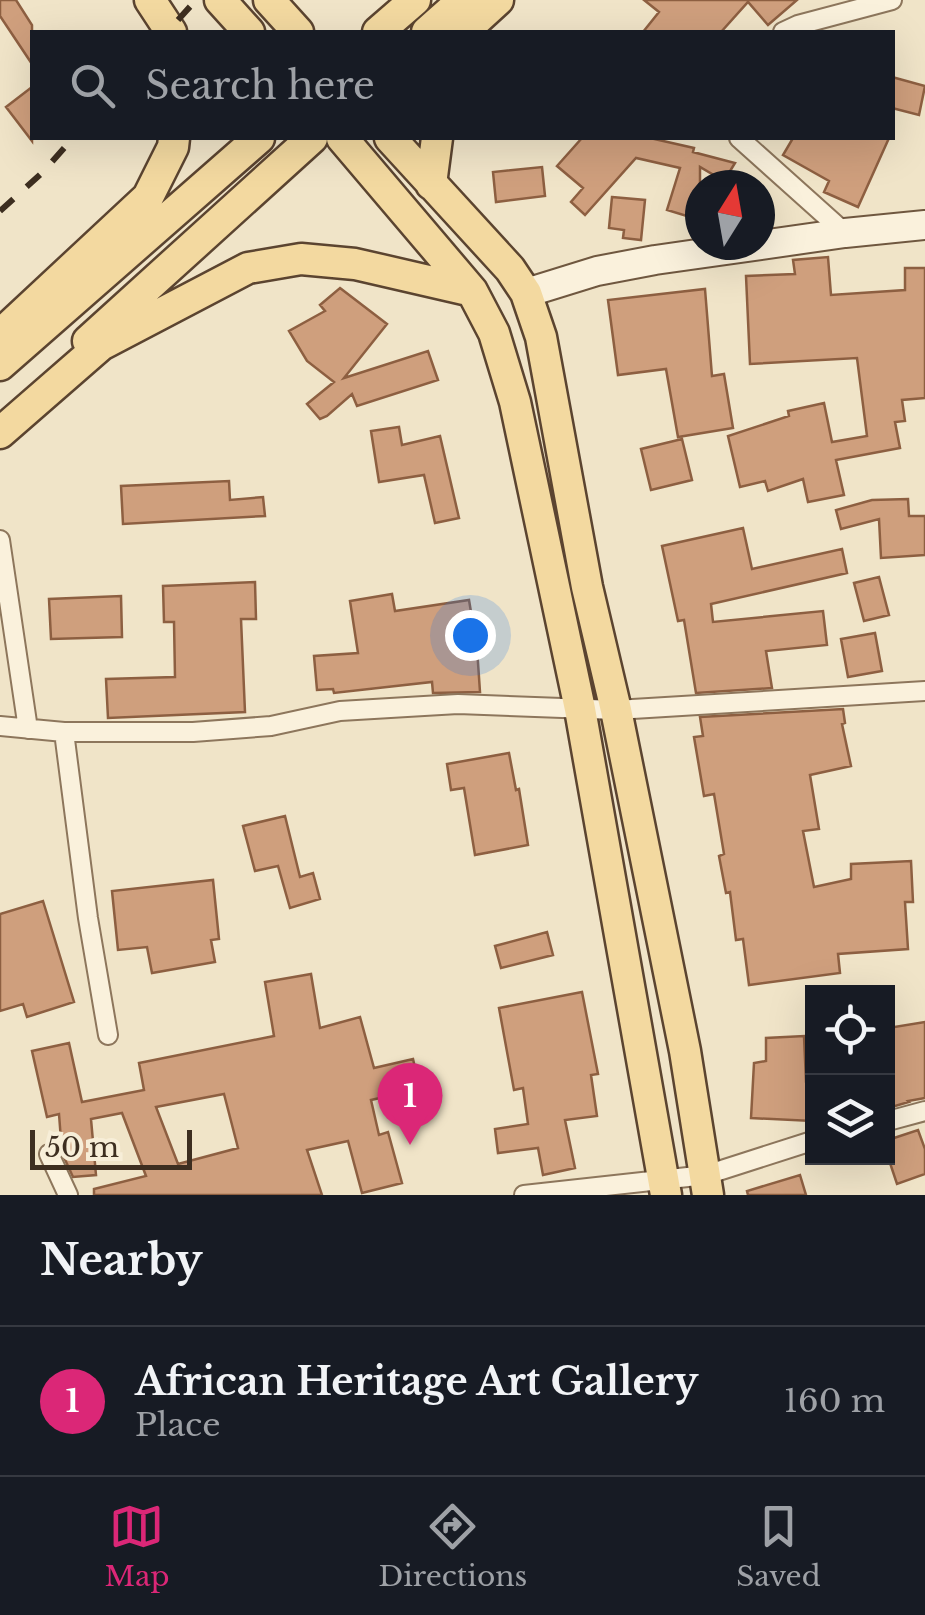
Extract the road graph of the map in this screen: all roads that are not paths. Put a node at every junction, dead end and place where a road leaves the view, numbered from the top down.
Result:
1 (150, 0) edge
2 (220, 0) edge
3 (270, 0) edge
4 (415, 0) edge
5 (463, 0) edge
6 (498, 0) edge
7 (892, 0) edge
8 (170, 30) edge
9 (247, 30) edge
10 (296, 30) edge
11 (380, 30) edge
12 (429, 30) edge
13 (465, 30) edge
14 (787, 30) edge
15 (174, 140) edge
16 (256, 140) edge
17 (310, 140) edge
18 (344, 140) edge
19 (392, 140) edge
20 (437, 140) edge
21 (740, 140) edge
22 (431, 184) junction
23 (925, 225) edge
24 (845, 232) junction
25 (472, 291) junction
26 (526, 294) junction
27 (0, 335) edge
28 (0, 365) edge
29 (0, 420) edge
30 (0, 433) edge
31 (0, 540) edge
32 (925, 691) edge
33 (580, 709) junction
34 (616, 710) junction
35 (0, 726) edge
36 (28, 729) junction
37 (64, 732) junction
38 (108, 1035) dead end
39 (925, 1110) edge
40 (895, 1118) edge
41 (805, 1143) edge
42 (49, 1154) dead end
43 (707, 1185) edge
44 (665, 1188) edge
45 (68, 1195) edge
46 (524, 1195) edge

1 - 8 main road
2 - 9 main road
3 - 10 main road
4 - 11 main road
5 - 12 main road
6 - 13 main road
7 - 14 street
15 - 27 main road
16 - 28 main road
17 - 29 main road
18 - 25 main road
19 - 22 main road
20 - 22 main road
21 - 24 street
22 - 26 main road
23 - 24 street
24 - 26 street
25 - 30 main road
25 - 33 main road
26 - 34 main road
31 - 36 street
32 - 34 street
33 - 34 street
33 - 37 street
33 - 44 main road
34 - 43 main road
35 - 36 street
36 - 37 street
37 - 38 street
39 - 40 street
41 - 43 street
42 - 45 street
43 - 44 street
44 - 46 street

